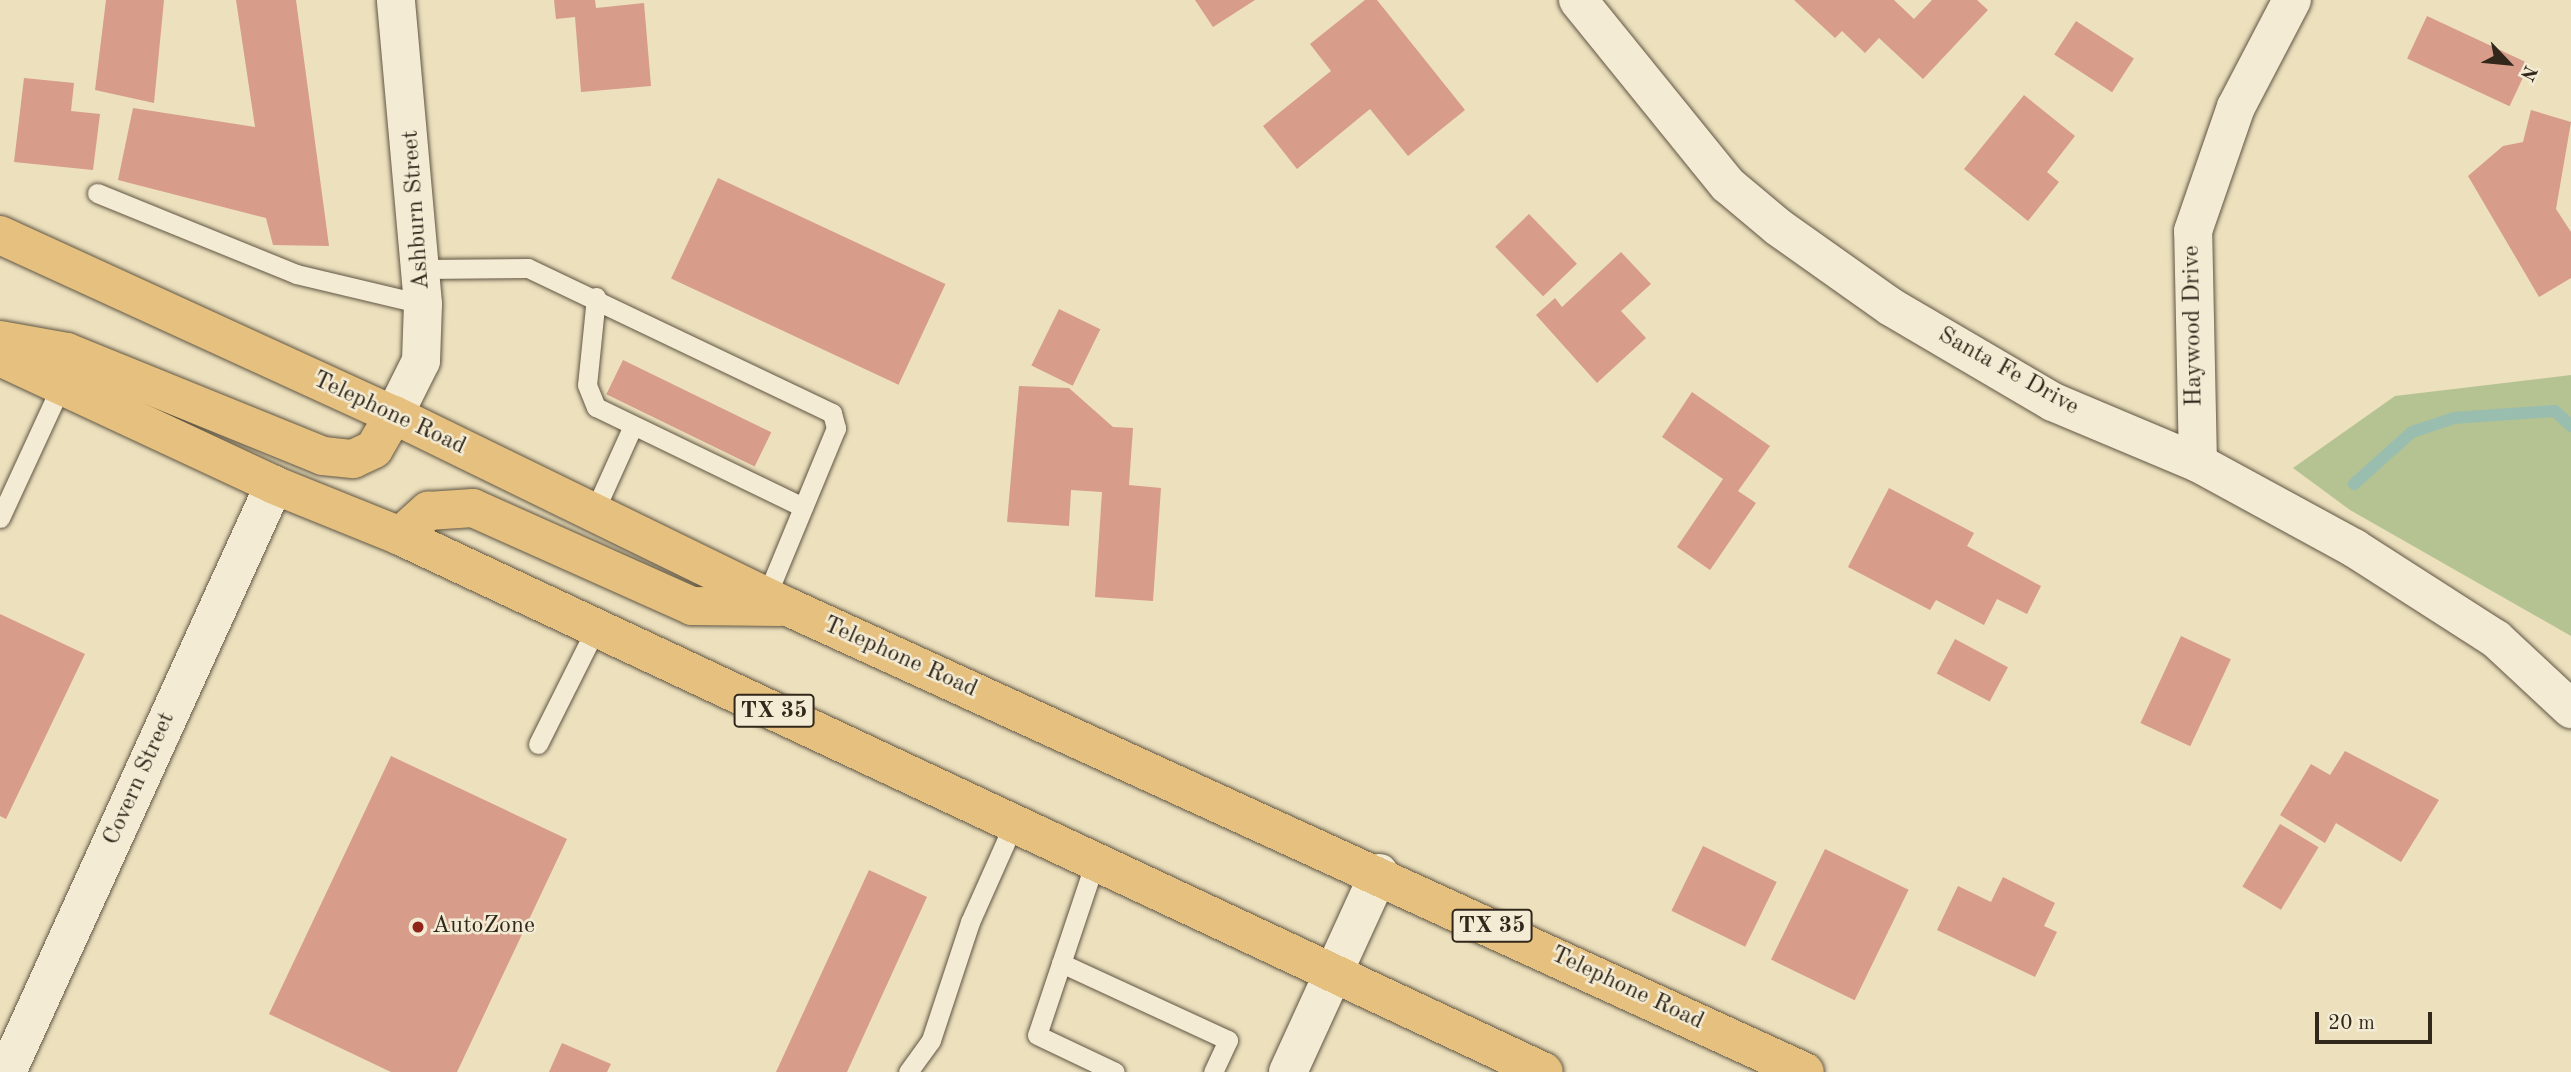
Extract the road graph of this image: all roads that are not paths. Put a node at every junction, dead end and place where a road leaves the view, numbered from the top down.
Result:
1 (396, 0) edge
2 (1578, 0) edge
3 (2292, 0) edge
4 (97, 193) dead end
5 (0, 235) edge
6 (423, 286) junction
7 (596, 297) junction
8 (0, 340) edge
9 (0, 357) edge
10 (61, 386) junction
11 (394, 415) junction
12 (632, 428) junction
13 (2198, 463) junction
14 (274, 485) junction
15 (803, 507) junction
16 (594, 512) junction
17 (0, 518) edge
18 (400, 536) junction
19 (777, 602) junction
20 (596, 628) junction
21 (2571, 709) edge
22 (538, 744) dead end
23 (1014, 823) junction
24 (1095, 862) junction
25 (1379, 873) junction
26 (1061, 963) junction
27 (1333, 973) junction
28 (1093, 1067) edge
29 (7, 1072) edge
30 (908, 1072) edge
31 (1115, 1072) edge
32 (1213, 1072) edge
33 (1288, 1072) edge
34 (1544, 1072) edge
35 (1805, 1072) edge

1 - 6 street, Ashburn Street
2 - 13 street, Santa Fe Drive
3 - 13 street, Haywood Drive
4 - 6 lane
5 - 11 main road, Telephone Road / TX 35
6 - 7 lane
6 - 11 street, Ashburn Street
7 - 12 lane
7 - 15 lane
8 - 11 main road
9 - 10 main road, TX 35
10 - 14 main road, TX 35
10 - 17 lane
11 - 16 main road, Telephone Road / TX 35
12 - 15 lane
12 - 16 lane
13 - 21 street, Santa Fe Drive
14 - 18 main road, TX 35
14 - 29 street, Covern Street
15 - 19 lane
16 - 19 main road, Telephone Road / TX 35
18 - 19 main road
18 - 20 main road, TX 35
19 - 25 main road, Telephone Road / TX 35
20 - 22 lane
20 - 23 main road, TX 35
23 - 24 main road, TX 35
23 - 30 lane
24 - 26 lane
24 - 27 main road, TX 35
25 - 27 street
25 - 35 main road, Telephone Road / TX 35
26 - 28 lane
26 - 32 lane
27 - 33 street
27 - 34 main road, TX 35
28 - 31 lane

